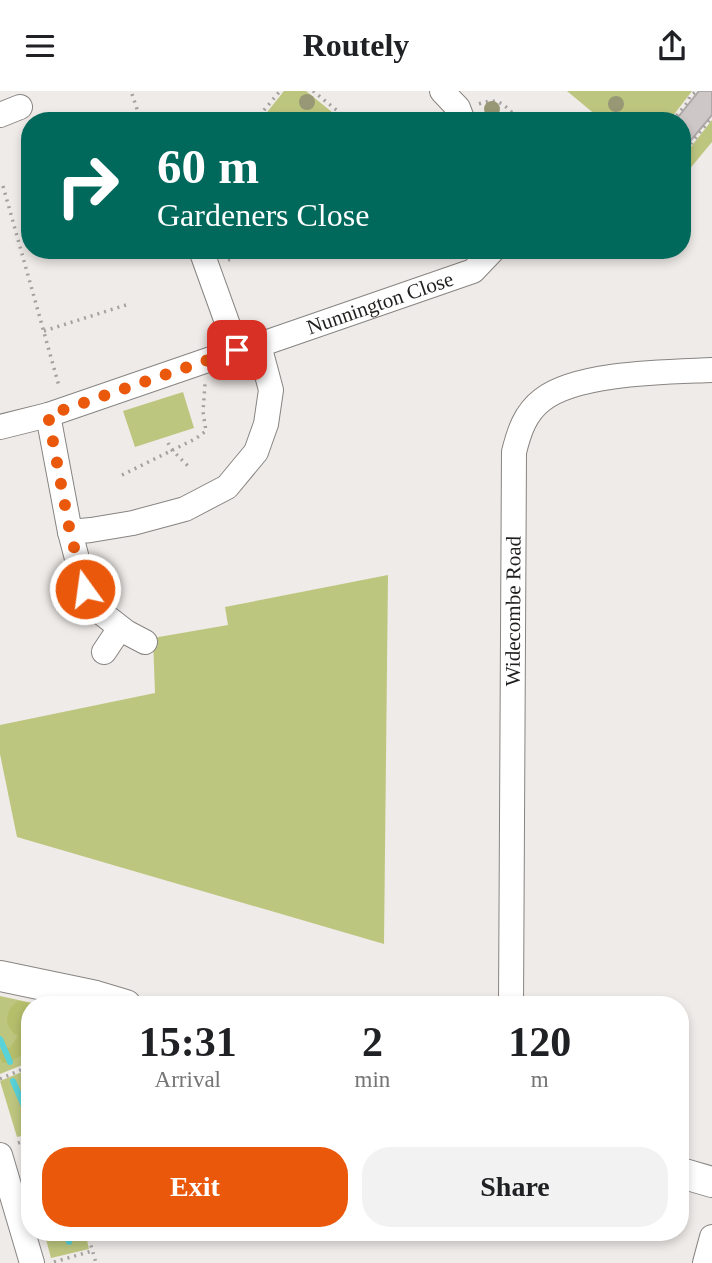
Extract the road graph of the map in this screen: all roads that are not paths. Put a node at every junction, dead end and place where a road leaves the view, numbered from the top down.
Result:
1 (442, 91) edge
2 (467, 112) edge
3 (204, 259) edge
4 (484, 259) edge
5 (248, 347) junction
6 (712, 370) edge
7 (57, 411) junction
8 (0, 427) edge
9 (70, 532) junction
10 (120, 628) junction
11 (145, 642) dead end
12 (104, 652) dead end
13 (0, 977) edge
14 (96, 996) edge
15 (511, 996) edge
16 (0, 1155) edge
17 (689, 1175) edge
18 (712, 1182) edge
19 (21, 1226) edge
20 (712, 1237) edge
21 (25, 1241) edge
22 (32, 1263) edge
23 (705, 1263) edge

1 - 2 street
3 - 5 street
4 - 5 street, Nunnington Close
5 - 7 street, Nunnington Close
5 - 9 street
6 - 15 street, Widecombe Road
7 - 8 street, Nunnington Close
7 - 9 street
9 - 10 street
10 - 11 street
10 - 12 street
13 - 14 street
16 - 19 street
17 - 18 street
20 - 23 street
21 - 22 street

